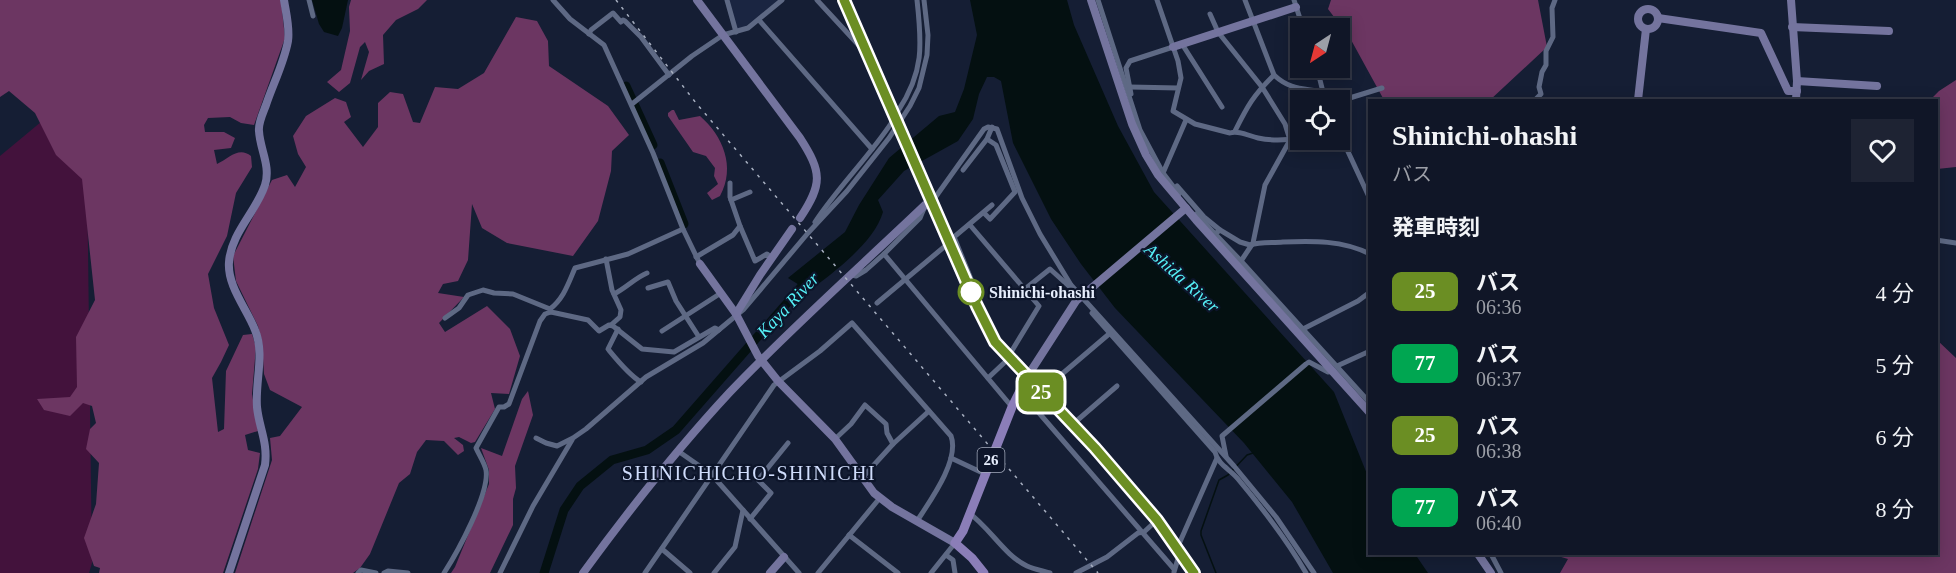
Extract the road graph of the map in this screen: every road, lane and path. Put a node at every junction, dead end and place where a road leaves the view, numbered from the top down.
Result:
1 (284, 0) edge
2 (309, 0) edge
3 (553, 0) edge
4 (697, 0) edge
5 (727, 0) edge
6 (782, 0) edge
7 (817, 0) edge
8 (844, 0) edge
9 (917, 0) edge
10 (1091, 0) edge
11 (1098, 0) edge
12 (1157, 0) edge
13 (1245, 0) edge
14 (1555, 0) edge
15 (1791, 0) edge
16 (924, 1) edge
17 (1295, 3) edge
18 (1649, 4) edge
19 (1210, 14) dead end
20 (313, 16) dead end
21 (1300, 18) edge
22 (1658, 18) junction
23 (759, 20) junction
24 (1252, 21) junction
25 (1792, 27) junction
26 (1646, 29) junction
27 (1889, 31) dead end
28 (736, 32) junction
29 (1218, 32) junction
30 (589, 34) junction
31 (723, 35) junction
32 (1182, 44) junction
33 (1173, 47) junction
34 (866, 50) junction
35 (669, 75) junction
36 (1274, 75) junction
37 (1797, 81) junction
38 (1130, 87) junction
39 (1262, 87) junction
40 (1877, 87) dead end
41 (1178, 88) junction
42 (1382, 88) dead end
43 (1314, 90) edge
44 (1797, 91) junction
45 (1350, 97) edge
46 (1536, 99) edge
47 (1638, 99) edge
48 (1796, 99) edge
49 (634, 102) junction
50 (1133, 107) junction
51 (1222, 107) dead end
52 (898, 111) dead end
53 (1186, 120) junction
54 (895, 122) junction
55 (992, 127) junction
56 (1235, 131) junction
57 (987, 139) junction
58 (1290, 140) junction
59 (872, 149) junction
60 (1347, 150) edge
61 (963, 170) dead end
62 (1163, 172) junction
63 (730, 183) dead end
64 (750, 192) dead end
65 (1368, 195) edge
66 (731, 200) junction
67 (929, 203) junction
68 (992, 205) dead end
69 (1186, 208) junction
70 (984, 213) junction
71 (800, 218) dead end
72 (970, 225) junction
73 (740, 226) junction
74 (814, 226) junction
75 (683, 229) junction
76 (792, 229) dead end
77 (1217, 232) junction
78 (1938, 240) edge
79 (950, 243) junction
80 (1253, 243) junction
81 (1956, 243) edge
82 (1368, 253) edge
83 (884, 254) junction
84 (772, 258) junction
85 (606, 260) junction
86 (698, 260) junction
87 (1241, 261) junction
88 (646, 273) dead end
89 (852, 275) junction
90 (905, 279) junction
91 (969, 287) junction
92 (648, 288) dead end
93 (1025, 289) junction
94 (721, 293) junction
95 (614, 294) junction
96 (1079, 294) junction
97 (1368, 294) edge
98 (877, 303) dead end
99 (550, 310) junction
100 (736, 314) junction
101 (686, 317) junction
102 (445, 318) dead end
103 (611, 326) junction
104 (618, 329) junction
105 (1303, 329) junction
106 (719, 330) junction
107 (662, 331) dead end
108 (1109, 334) junction
109 (699, 337) junction
110 (1368, 352) edge
111 (1008, 357) junction
112 (760, 359) junction
113 (1335, 369) junction
114 (1027, 377) junction
115 (988, 378) junction
116 (778, 381) junction
117 (641, 382) junction
118 (1117, 386) dead end
119 (1019, 389) junction
120 (1041, 391) junction
121 (1368, 401) edge
122 (1012, 406) junction
123 (1368, 410) edge
124 (929, 411) junction
125 (1072, 425) junction
126 (536, 438) dead end
127 (573, 438) junction
128 (835, 439) junction
129 (788, 443) dead end
130 (893, 444) junction
131 (1215, 444) junction
132 (678, 451) junction
133 (951, 458) junction
134 (1227, 458) junction
135 (1216, 459) junction
136 (1234, 466) junction
137 (711, 474) junction
138 (985, 474) junction
139 (862, 478) junction
140 (879, 499) junction
141 (743, 510) junction
142 (969, 513) junction
143 (750, 519) junction
144 (1157, 520) junction
145 (916, 521) junction
146 (1141, 533) junction
147 (849, 534) junction
148 (955, 543) junction
149 (662, 549) junction
150 (1180, 552) junction
151 (946, 555) junction
152 (1479, 555) edge
153 (1492, 555) edge
154 (784, 557) junction
155 (1174, 571) edge
156 (686, 572) edge
157 (229, 573) edge
158 (358, 573) edge
159 (376, 573) edge
160 (384, 573) edge
161 (408, 573) edge
162 (444, 573) edge
163 (500, 573) edge
164 (584, 573) edge
165 (645, 573) edge
166 (714, 573) edge
167 (770, 573) edge
168 (799, 573) edge
169 (819, 573) edge
170 (898, 573) edge
171 (931, 573) edge
172 (955, 573) edge
173 (984, 573) edge
174 (1050, 573) edge
175 (1076, 573) edge
176 (1194, 573) edge
177 (1306, 573) edge
178 (1314, 573) edge
179 (1491, 573) edge
180 (1501, 573) edge

1 - 157 street
2 - 20 street
3 - 30 street
4 - 31 street
5 - 28 street
6 - 23 street
7 - 34 street
8 - 34 highway
9 - 52 street
10 - 69 street
11 - 50 street
12 - 33 street
13 - 24 street
14 - 46 street
15 - 25 street
16 - 54 street
17 - 21 street
17 - 24 street
18 - 22 street
18 - 26 street
19 - 29 street
22 - 26 street
22 - 44 street
23 - 28 street
23 - 59 street
24 - 29 street
24 - 36 street
25 - 27 street
25 - 37 street
26 - 47 street
28 - 31 street
29 - 32 street
29 - 39 street
30 - 35 street
30 - 49 street
31 - 35 street
31 - 71 street
32 - 33 street
32 - 51 street
33 - 38 street
33 - 41 street
34 - 54 highway
35 - 49 street
36 - 39 street
36 - 43 street
37 - 40 street
37 - 44 street
38 - 41 street
38 - 50 street
39 - 56 street
39 - 58 street
41 - 53 street
42 - 45 street
44 - 48 street
49 - 75 street
50 - 62 street
53 - 56 street
53 - 62 street
54 - 59 street
54 - 67 highway
54 - 74 street
55 - 57 street
55 - 67 street
55 - 96 street
56 - 58 street
57 - 61 street
57 - 70 street
58 - 80 street
59 - 74 street
60 - 65 street
62 - 69 street
62 - 77 street
63 - 66 street
64 - 66 street
66 - 73 street
67 - 79 highway
67 - 83 street
67 - 89 street
68 - 70 street
69 - 77 street
69 - 96 street
69 - 113 street
70 - 72 street
72 - 91 street
72 - 93 street
73 - 84 street
73 - 86 street
74 - 100 street
75 - 85 street
75 - 86 street
76 - 84 street
77 - 80 street
77 - 87 street
78 - 81 street
79 - 90 street
79 - 91 highway
80 - 82 street
80 - 87 street
83 - 89 street
83 - 90 street
84 - 100 street
85 - 95 street
85 - 99 street
86 - 94 street
87 - 105 street
88 - 95 street
89 - 112 street
90 - 98 street
90 - 115 street
91 - 111 highway
92 - 101 street
93 - 96 street
93 - 111 street
94 - 100 street
94 - 101 street
95 - 103 street
96 - 108 street
96 - 114 street
96 - 131 street
97 - 105 street
99 - 102 street
99 - 103 street
99 - 162 street
100 - 106 street
100 - 112 street
101 - 107 street
101 - 109 street
103 - 104 street
104 - 109 street
104 - 117 street
105 - 113 street
106 - 109 street
106 - 117 street
108 - 120 street
108 - 135 street
110 - 113 street
111 - 114 highway
111 - 115 street
112 - 116 street
112 - 132 street
113 - 121 street
113 - 123 street
113 - 134 street
114 - 119 main road, 26
114 - 120 highway
115 - 122 street
116 - 124 street
116 - 128 street
116 - 137 street
117 - 127 street
118 - 125 street
119 - 122 main road, 26
119 - 146 street
120 - 125 highway
122 - 138 main road, 26
124 - 130 street
124 - 133 street
125 - 144 highway
126 - 127 street
127 - 163 street
128 - 130 street
128 - 139 street
129 - 143 street
130 - 139 street
131 - 134 street
131 - 135 street
132 - 137 street
132 - 164 street
133 - 138 street
133 - 145 street
134 - 136 street
135 - 136 street
135 - 150 street
135 - 177 street
136 - 178 street
137 - 141 street
137 - 149 street
138 - 142 main road, 26
139 - 140 street
140 - 145 street
140 - 147 street
141 - 143 street
141 - 166 street
142 - 148 main road, 26
142 - 174 street
143 - 154 street
144 - 146 street
144 - 150 highway
145 - 148 street
146 - 155 street
146 - 175 street
147 - 169 street
147 - 170 street
148 - 151 street
148 - 173 main road
149 - 156 street
149 - 165 street
150 - 155 street
150 - 176 highway
151 - 171 street
151 - 172 street
152 - 179 street
153 - 180 street
154 - 167 street
154 - 168 street
158 - 159 street
160 - 161 street

